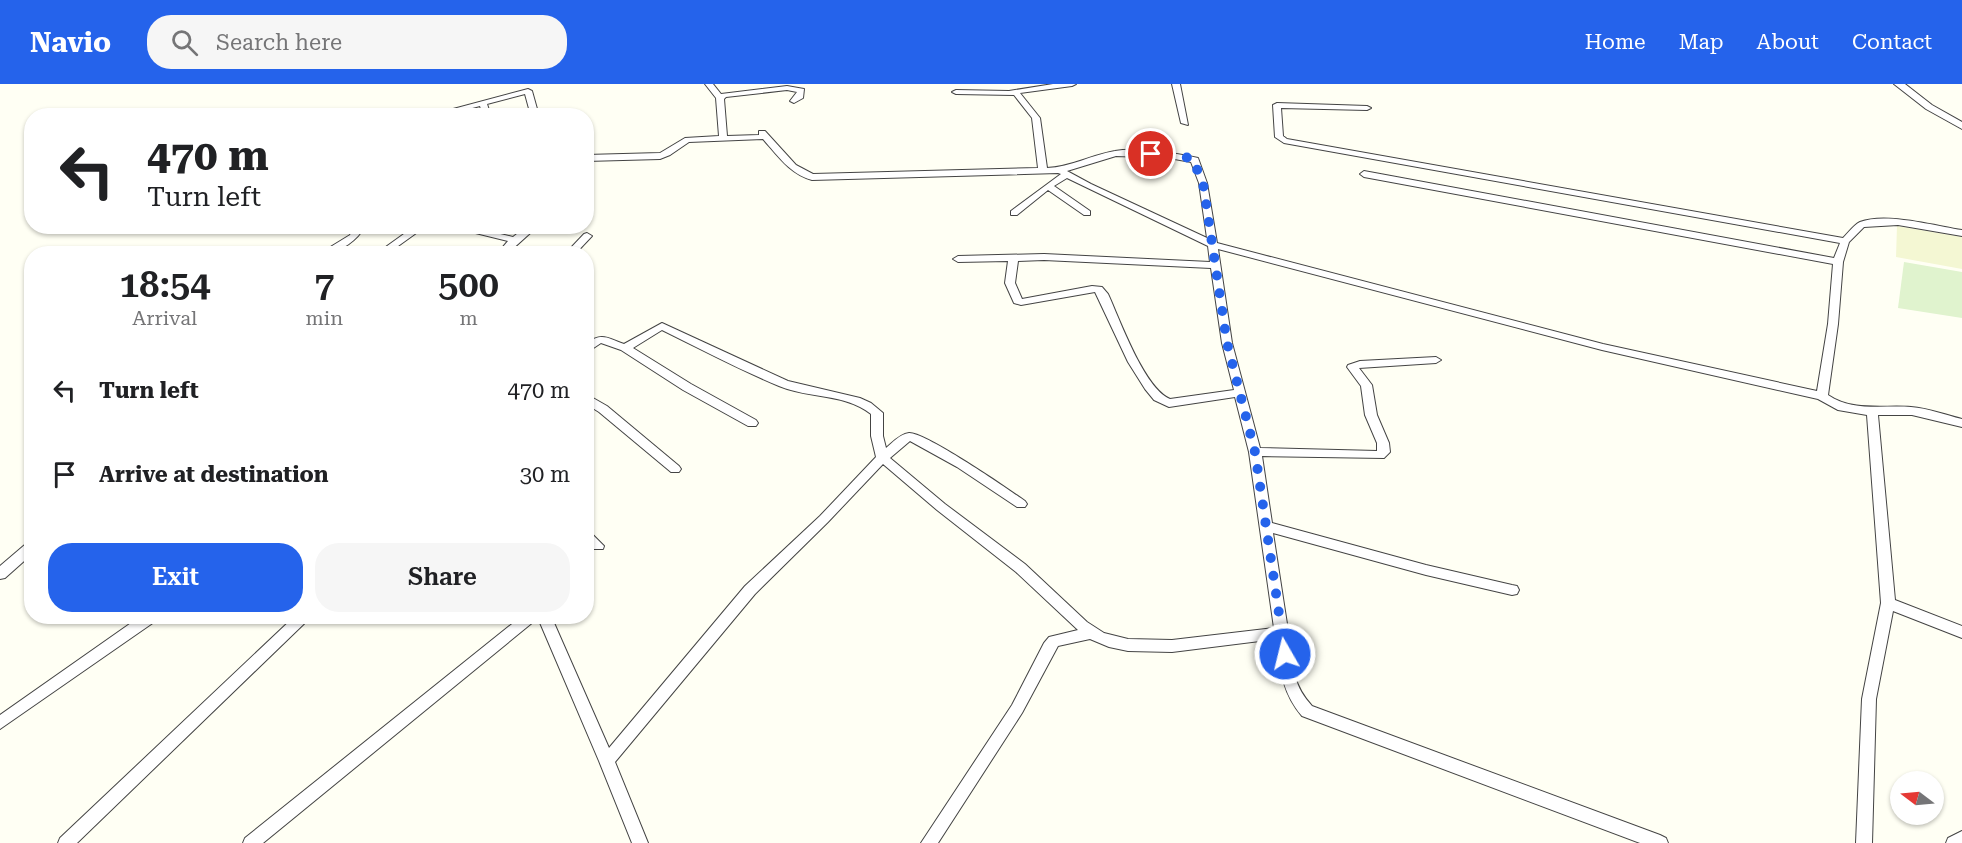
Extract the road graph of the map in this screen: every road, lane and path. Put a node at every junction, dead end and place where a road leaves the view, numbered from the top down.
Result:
1 (710, 84) edge
2 (1072, 84) edge
3 (1176, 84) edge
4 (1899, 84) edge
5 (789, 86) edge
6 (1013, 91) junction
7 (956, 92) dead end
8 (720, 98) junction
9 (794, 101) dead end
10 (483, 103) junction
11 (463, 108) edge
12 (485, 108) edge
13 (533, 108) edge
14 (1367, 108) dead end
15 (1185, 123) dead end
16 (1962, 126) edge
17 (723, 138) junction
18 (594, 158) edge
19 (1043, 170) junction
20 (1062, 172) junction
21 (1364, 174) dead end
22 (1048, 186) junction
23 (1014, 213) dead end
24 (1087, 213) dead end
25 (1962, 233) edge
26 (355, 234) edge
27 (410, 234) edge
28 (488, 234) edge
29 (523, 234) edge
30 (587, 236) dead end
31 (515, 240) junction
32 (1845, 241) junction
33 (1213, 245) junction
34 (337, 246) edge
35 (392, 246) edge
36 (509, 246) edge
37 (577, 246) edge
38 (1013, 258) junction
39 (958, 259) dead end
40 (1838, 262) junction
41 (1216, 265) junction
42 (594, 344) edge
43 (625, 348) junction
44 (1436, 360) dead end
45 (1240, 393) junction
46 (1822, 396) junction
47 (594, 403) edge
48 (1872, 412) junction
49 (752, 423) dead end
50 (1962, 423) edge
51 (1255, 452) junction
52 (882, 458) junction
53 (675, 469) dead end
54 (1021, 504) dead end
55 (1266, 526) junction
56 (594, 543) edge
57 (598, 546) dead end
58 (24, 553) edge
59 (0, 574) edge
60 (1512, 590) dead end
61 (1888, 603) junction
62 (141, 624) edge
63 (297, 624) edge
64 (522, 624) edge
65 (547, 624) edge
66 (1962, 632) edge
67 (1091, 633) junction
68 (1282, 633) junction
69 (0, 723) edge
70 (607, 761) junction
71 (1962, 839) edge
72 (66, 843) edge
73 (251, 843) edge
74 (640, 843) edge
75 (929, 843) edge
76 (1660, 843) edge
77 (1864, 843) edge
78 (1954, 843) edge

1 - 8 street
2 - 6 street
3 - 15 street
4 - 16 street
5 - 8 street
5 - 9 street
6 - 7 street
6 - 19 street
8 - 17 street
10 - 11 street
10 - 12 street
10 - 13 street
14 - 32 street
17 - 18 street
17 - 19 street
19 - 20 street
20 - 22 street
20 - 33 street
20 - 33 street
21 - 40 street
22 - 23 street
22 - 24 street
25 - 32 street
26 - 34 street
27 - 35 street
28 - 31 street
29 - 31 street
30 - 37 street
31 - 36 street
32 - 40 street
33 - 41 street
33 - 46 street
38 - 39 street
38 - 41 street
38 - 45 street
40 - 46 street
41 - 45 street
42 - 43 street
43 - 49 street
43 - 52 street
44 - 51 street
45 - 51 street
46 - 48 street
47 - 53 street
48 - 50 street
48 - 61 street
51 - 55 street
52 - 54 street
52 - 67 street
52 - 70 street
55 - 60 street
55 - 68 street
56 - 57 street
58 - 59 street
61 - 66 street
61 - 77 street
62 - 69 street
63 - 72 street
64 - 73 street
65 - 70 street
67 - 68 street
67 - 75 street
68 - 76 street
70 - 74 street
71 - 78 street

